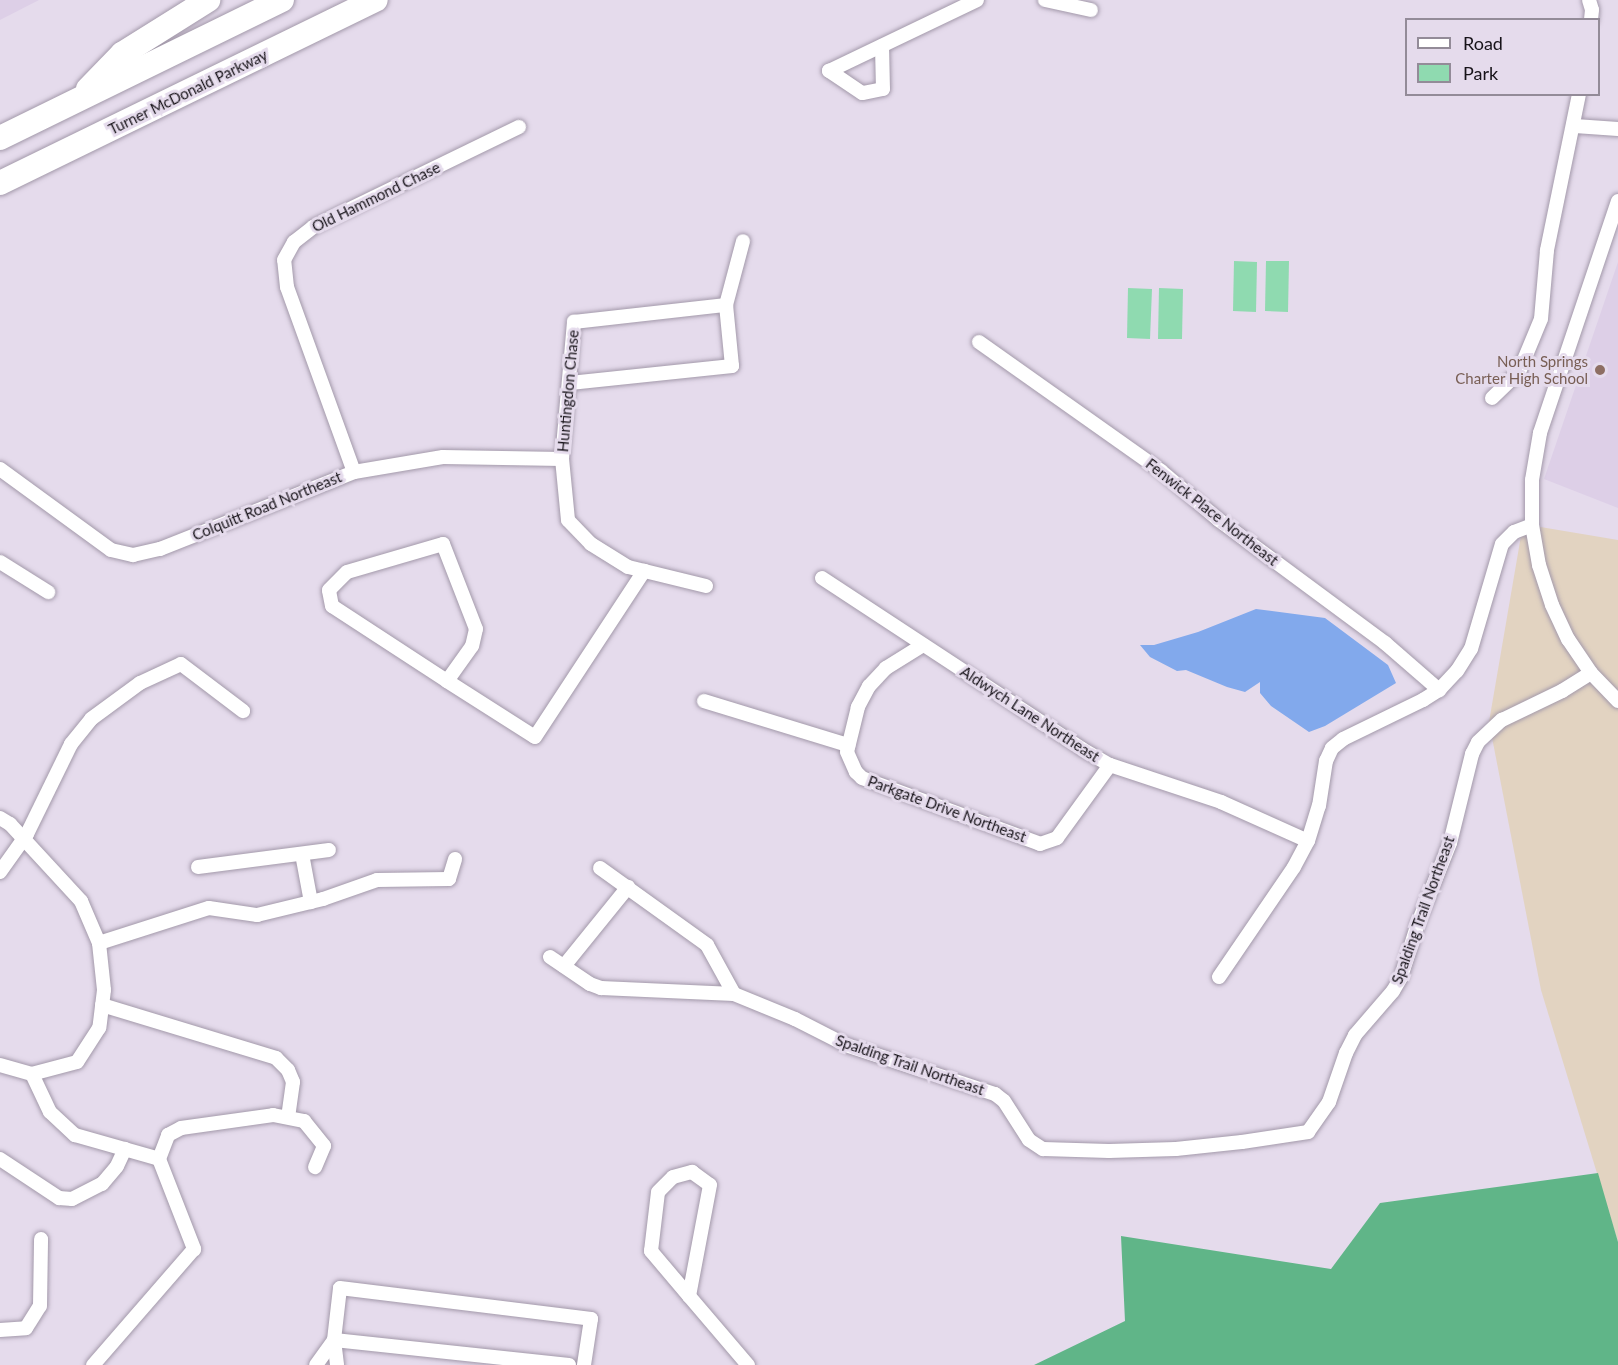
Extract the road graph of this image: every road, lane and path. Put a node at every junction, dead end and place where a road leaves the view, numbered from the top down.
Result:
1 (208, 0) edge
2 (282, 0) edge
3 (376, 0) edge
4 (976, 0) edge
5 (1045, 0) edge
6 (1589, 0) edge
7 (1091, 10) dead end
8 (1591, 18) edge
9 (882, 46) dead end
10 (1580, 96) edge
11 (77, 100) junction
12 (1575, 126) junction
13 (519, 127) dead end
14 (1618, 129) edge
15 (0, 138) edge
16 (0, 183) edge
17 (1618, 201) edge
18 (743, 241) dead end
19 (726, 305) junction
20 (979, 342) dead end
21 (570, 382) junction
22 (1492, 398) dead end
23 (562, 459) junction
24 (0, 469) edge
25 (354, 472) junction
26 (1532, 525) junction
27 (0, 562) edge
28 (644, 571) junction
29 (822, 578) dead end
30 (706, 586) dead end
31 (48, 592) dead end
32 (923, 645) junction
33 (1591, 673) junction
34 (447, 681) junction
35 (1439, 690) junction
36 (704, 701) dead end
37 (1618, 701) edge
38 (243, 711) dead end
39 (848, 745) junction
40 (1110, 765) junction
41 (0, 818) edge
42 (23, 839) junction
43 (1308, 841) junction
44 (329, 850) dead end
45 (302, 854) junction
46 (455, 859) dead end
47 (198, 867) dead end
48 (600, 868) dead end
49 (0, 872) edge
50 (628, 888) junction
51 (311, 902) junction
52 (99, 943) junction
53 (550, 957) dead end
54 (564, 966) junction
55 (1219, 977) dead end
56 (734, 994) junction
57 (102, 1005) junction
58 (0, 1065) edge
59 (32, 1074) junction
60 (288, 1117) junction
61 (125, 1149) junction
62 (0, 1159) edge
63 (159, 1159) junction
64 (315, 1167) dead end
65 (41, 1239) dead end
66 (688, 1296) junction
67 (0, 1330) edge
68 (334, 1340) junction
69 (741, 1363) edge
70 (93, 1365) edge
71 (316, 1365) edge
72 (337, 1365) edge
73 (569, 1365) edge
74 (584, 1365) edge

1 - 11 highway
2 - 11 highway
3 - 16 highway, Turner McDonald Parkway
4 - 9 street
5 - 7 street
6 - 8 street
10 - 12 street
11 - 15 highway
12 - 14 street
12 - 22 street
13 - 25 street, Old Hammond Chase
17 - 26 street
18 - 19 street
19 - 21 street, Huntingdon Chase
19 - 21 street
20 - 35 street, Fenwick Place Northeast
21 - 23 street, Huntingdon Chase
23 - 25 street, Colquitt Road Northeast
23 - 28 street, Huntingdon Chase
24 - 25 street, Colquitt Road Northeast
26 - 33 street
26 - 35 street
27 - 31 street
28 - 30 street, Huntingdon Chase
28 - 34 street
29 - 32 street, Aldwych Lane Northeast
32 - 39 street
32 - 40 street, Aldwych Lane Northeast
33 - 37 street
33 - 56 street, Spalding Trail Northeast
34 - 34 street
35 - 43 street
36 - 39 street
38 - 42 street
39 - 40 street, Parkgate Drive Northeast
40 - 43 street, Aldwych Lane Northeast
41 - 42 street
42 - 49 street
42 - 52 street
43 - 55 street
44 - 45 street
45 - 47 street
45 - 51 street
46 - 51 street
48 - 50 street
50 - 54 street
50 - 56 street
51 - 52 street
52 - 57 street
53 - 54 street, Spalding Trail Northeast
54 - 56 street, Spalding Trail Northeast
57 - 59 street
57 - 60 street
58 - 59 street
59 - 61 street
60 - 63 street
60 - 64 street
61 - 62 street
61 - 63 street
63 - 70 street
65 - 67 street
66 - 66 street
66 - 69 street
68 - 71 street
68 - 72 street
68 - 73 street
68 - 74 street

